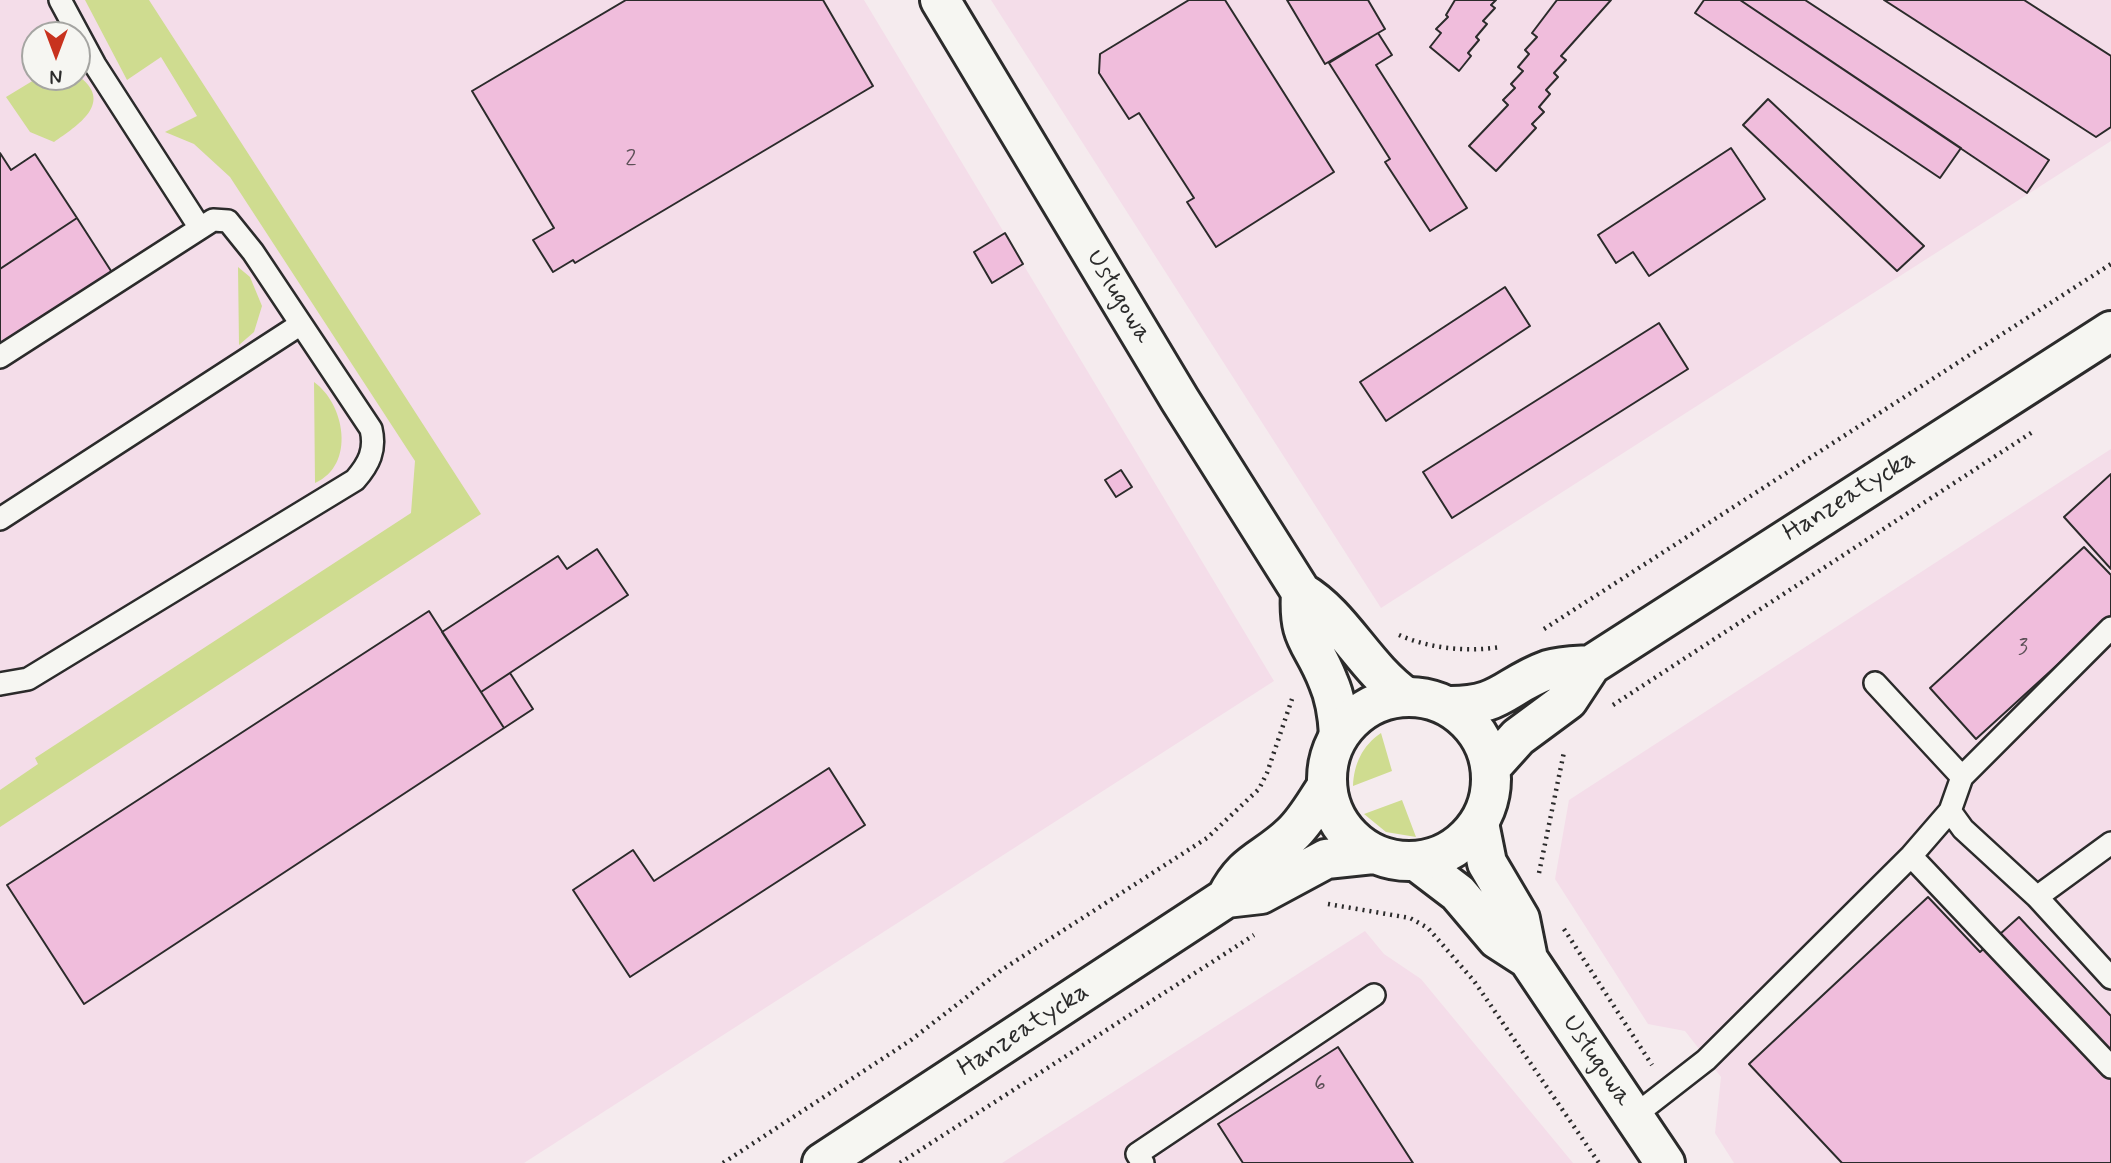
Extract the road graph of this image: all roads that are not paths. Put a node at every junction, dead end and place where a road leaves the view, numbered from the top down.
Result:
1 (60, 0) edge
2 (940, 0) edge
3 (200, 228) junction
4 (301, 324) junction
5 (2111, 331) edge
6 (0, 357) edge
7 (0, 519) edge
8 (1301, 592) junction
9 (2111, 628) edge
10 (1591, 665) junction
11 (1875, 683) dead end
12 (0, 684) edge
13 (1406, 697) junction
14 (1447, 706) junction
15 (1339, 735) junction
16 (1491, 767) junction
17 (1962, 777) junction
18 (1327, 786) junction
19 (1950, 811) junction
20 (1479, 823) junction
21 (2111, 843) edge
22 (1373, 854) junction
23 (1911, 856) junction
24 (1416, 861) junction
25 (1283, 863) junction
26 (2037, 897) junction
27 (1528, 959) junction
28 (2111, 978) edge
29 (1374, 995) dead end
30 (2111, 1067) edge
31 (1634, 1116) junction
32 (821, 1163) edge
33 (1143, 1163) edge
34 (1665, 1163) edge

1 - 3 lane
2 - 8 street, Usługowa
3 - 4 lane
3 - 6 lane
4 - 7 lane
4 - 12 lane
5 - 10 street, Hanzeatycka
8 - 13 street, Usługowa
8 - 15 street
9 - 17 lane
10 - 14 street, Hanzeatycka
10 - 16 street, Hanzeatycka
11 - 17 lane
13 - 14 street
13 - 15 street
14 - 16 street
15 - 18 street
16 - 20 street
17 - 19 lane
18 - 22 street
18 - 25 street, Hanzeatycka
19 - 23 lane
19 - 26 lane
20 - 24 street
20 - 27 street, Usługowa
21 - 26 lane
22 - 24 street
22 - 25 street, Hanzeatycka
23 - 30 lane
23 - 31 lane
24 - 27 street, Usługowa
25 - 32 street, Hanzeatycka
26 - 28 lane
27 - 31 street, Usługowa
29 - 33 lane
31 - 34 street, Usługowa

